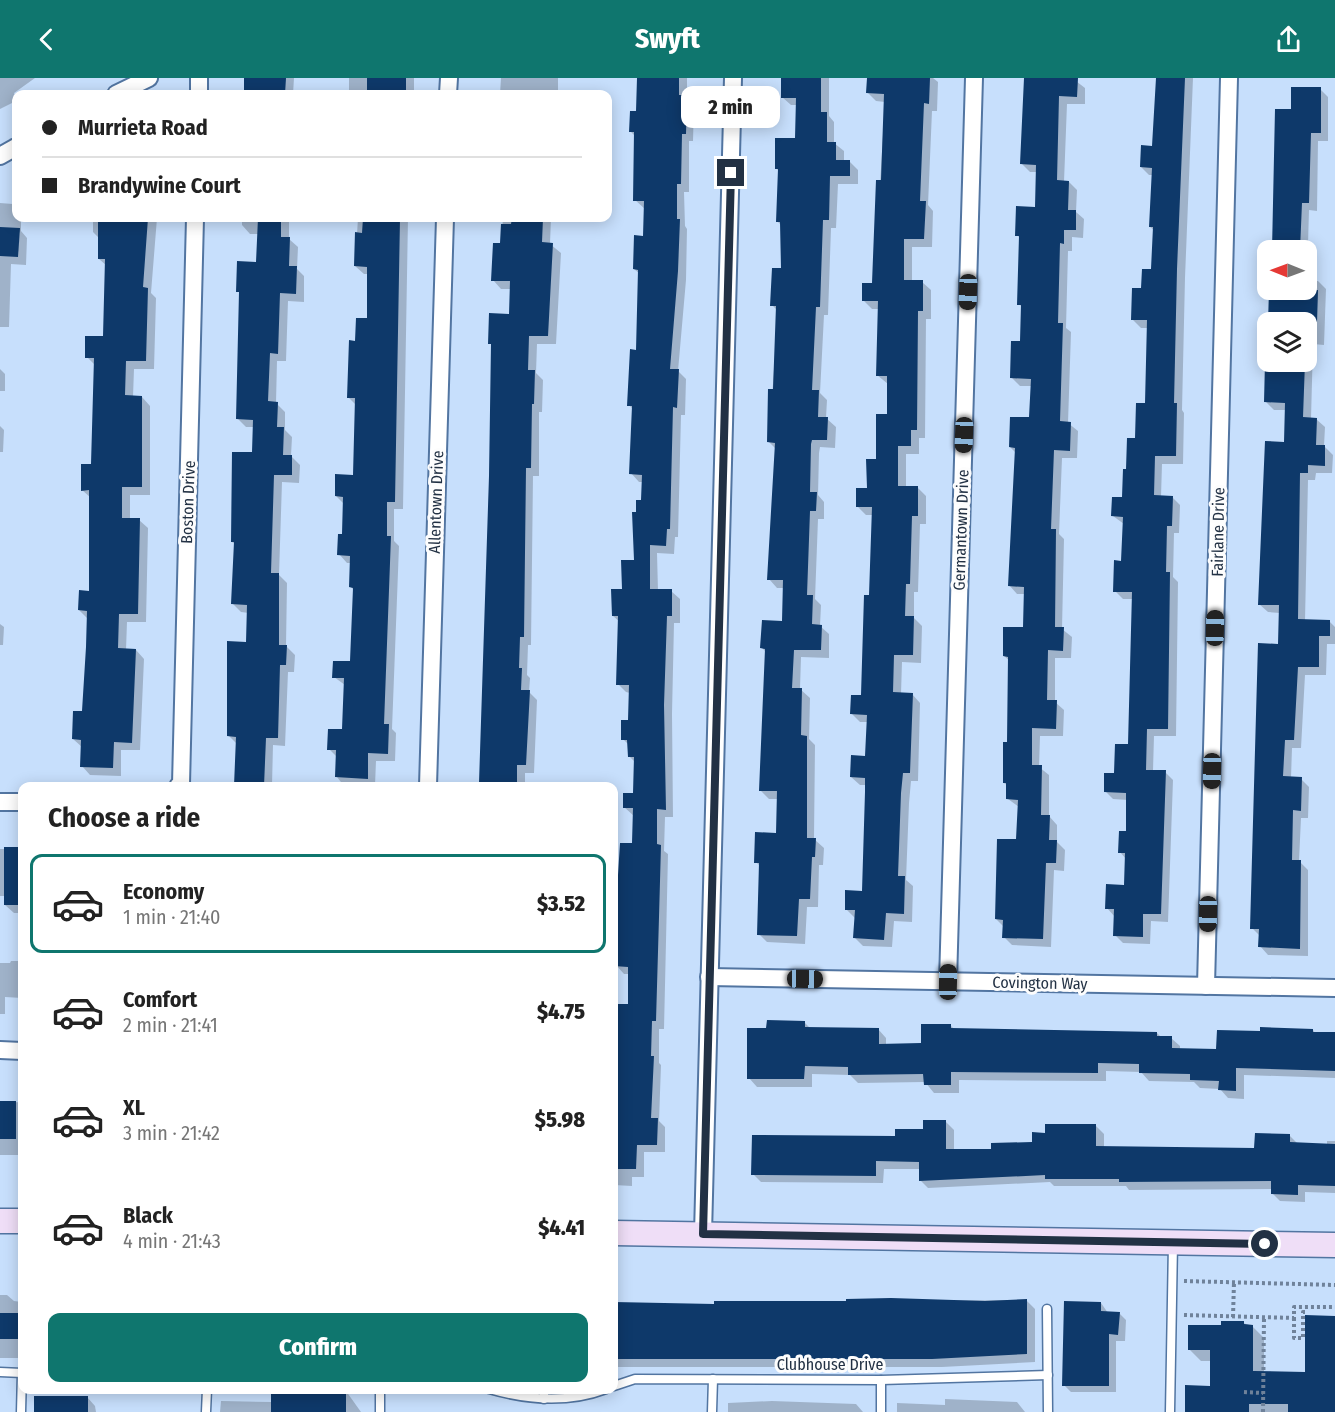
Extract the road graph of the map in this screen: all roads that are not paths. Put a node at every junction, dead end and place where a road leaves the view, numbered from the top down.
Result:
1 (149, 78) edge
2 (733, 78) edge
3 (974, 78) edge
4 (1229, 78) edge
5 (124, 90) edge
6 (195, 222) edge
7 (445, 222) edge
8 (181, 782) edge
9 (428, 782) edge
10 (0, 802) edge
11 (18, 802) edge
12 (709, 977) junction
13 (948, 982) junction
14 (1206, 986) junction
15 (1335, 988) edge
16 (0, 1050) edge
17 (18, 1051) edge
18 (0, 1221) edge
19 (18, 1221) edge
20 (618, 1233) edge
21 (703, 1234) junction
22 (1173, 1243) junction
23 (1335, 1245) edge
24 (1047, 1309) dead end
25 (0, 1372) edge
26 (18, 1373) edge
27 (1048, 1374) junction
28 (713, 1379) junction
29 (881, 1380) junction
30 (618, 1385) edge
31 (21, 1394) edge
32 (207, 1394) edge
33 (380, 1394) edge
34 (516, 1394) edge
35 (544, 1394) edge
36 (592, 1394) edge
37 (544, 1399) junction
38 (21, 1412) edge
39 (206, 1412) edge
40 (380, 1412) edge
41 (711, 1412) edge
42 (881, 1412) edge
43 (1048, 1412) edge
44 (1170, 1412) edge

1 - 5 street
2 - 12 street
3 - 13 street, Germantown Drive
4 - 14 street, Fairlane Drive
6 - 8 street, Boston Drive
7 - 9 street, Allentown Drive
10 - 11 street
12 - 13 street, Covington Way
12 - 21 street
13 - 14 street, Covington Way
14 - 15 street, Covington Way
16 - 17 street
18 - 19 main road
20 - 21 main road
21 - 22 main road
22 - 23 main road
22 - 44 lane
24 - 27 lane
25 - 26 lane
27 - 29 lane, Clubhouse Drive
27 - 43 lane
28 - 29 lane, Clubhouse Drive
28 - 30 lane, Clubhouse Drive
28 - 41 lane
29 - 42 lane
31 - 38 lane
32 - 39 lane
33 - 40 lane
34 - 37 lane
35 - 37 lane
36 - 37 lane

